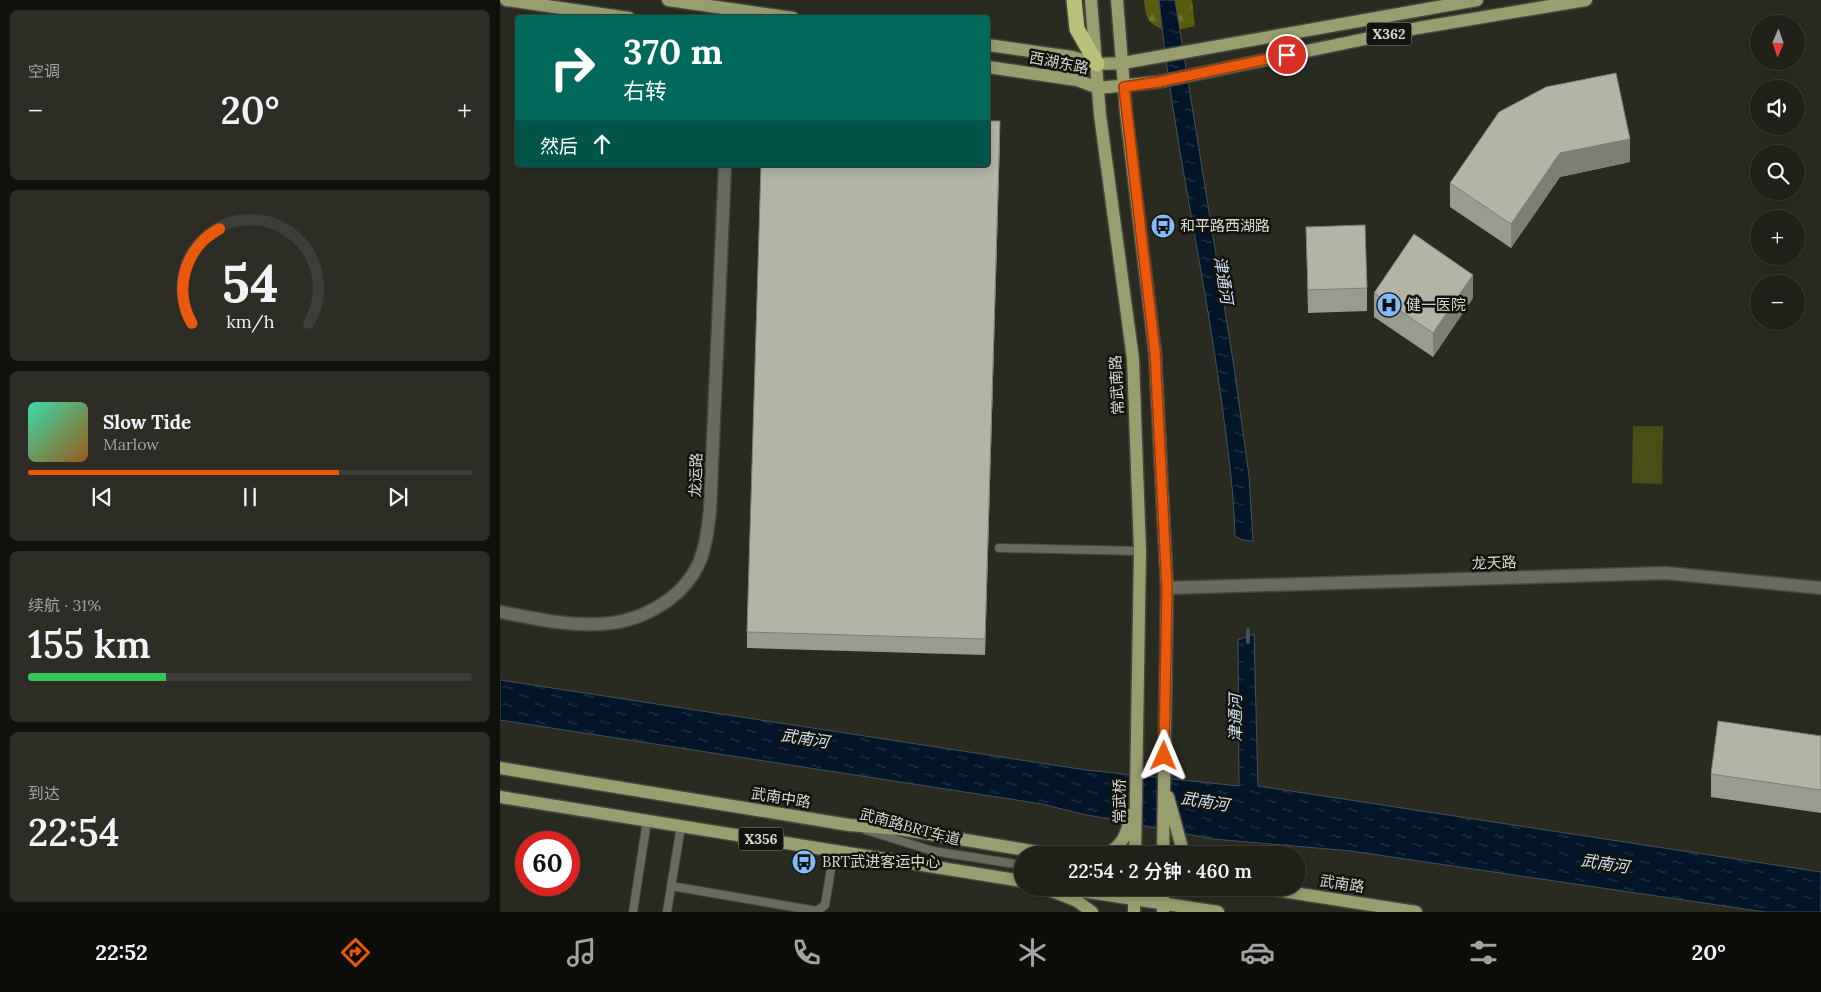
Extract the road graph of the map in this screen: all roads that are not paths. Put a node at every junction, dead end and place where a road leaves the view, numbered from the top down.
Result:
1 (506, 0) edge
2 (668, 0) edge
3 (1074, 0) edge
4 (1091, 0) edge
5 (1117, 0) edge
6 (1477, 0) edge
7 (1586, 0) edge
8 (608, 15) edge
9 (772, 15) edge
10 (990, 45) edge
11 (1123, 63) junction
12 (1098, 64) junction
13 (990, 67) edge
14 (1124, 87) junction
15 (1098, 88) junction
16 (725, 167) edge
17 (998, 548) dead end
18 (1140, 550) junction
19 (1167, 588) junction
20 (1821, 588) edge
21 (500, 612) edge
22 (500, 768) edge
23 (1136, 770) joint
24 (1163, 775) junction
25 (500, 797) edge
26 (648, 821) junction
27 (849, 825) junction
28 (681, 826) junction
29 (1132, 832) junction
30 (1120, 846) edge
31 (1134, 846) edge
32 (1163, 846) edge
33 (1181, 846) edge
34 (1014, 848) edge
35 (834, 851) junction
36 (1014, 864) edge
37 (1014, 880) edge
38 (672, 886) junction
39 (1306, 895) edge
40 (1064, 896) edge
41 (1100, 896) edge
42 (1134, 903) edge
43 (1163, 908) edge
44 (633, 912) edge
45 (667, 912) edge
46 (1092, 912) edge
47 (1218, 912) edge
48 (1416, 912) edge

1 - 8 main road
2 - 9 main road
3 - 12 highway
4 - 12 main road, 常武南路
5 - 11 main road
6 - 11 main road, X362
7 - 14 main road, X362
10 - 12 main road, 西湖东路 / X362
11 - 12 main road, X362
11 - 14 main road
12 - 15 main road, 常武南路
13 - 15 main road, 西湖东路 / X362
14 - 15 main road, 西湖东路 / X362
14 - 19 main road
15 - 18 main road, 常武南路
16 - 21 street, 龙运路
17 - 18 lane
18 - 23 main road, 常武南路
19 - 20 street, 龙天路
19 - 24 main road
22 - 27 main road, 武南中路 / X356
23 - 29 main road, 常武桥
24 - 32 main road
24 - 33 main road
25 - 26 main road, X356
26 - 28 main road, X356
26 - 44 lane
27 - 34 main road, 武南中路 / X356
27 - 36 lane, 武南路BRT车道
28 - 35 main road, X356
28 - 38 lane
29 - 30 main road
29 - 31 main road
35 - 37 main road, X356
35 - 38 lane
38 - 45 lane
39 - 48 main road, 武南路
40 - 46 main road
41 - 42 main road
42 - 43 main road
43 - 47 main road

